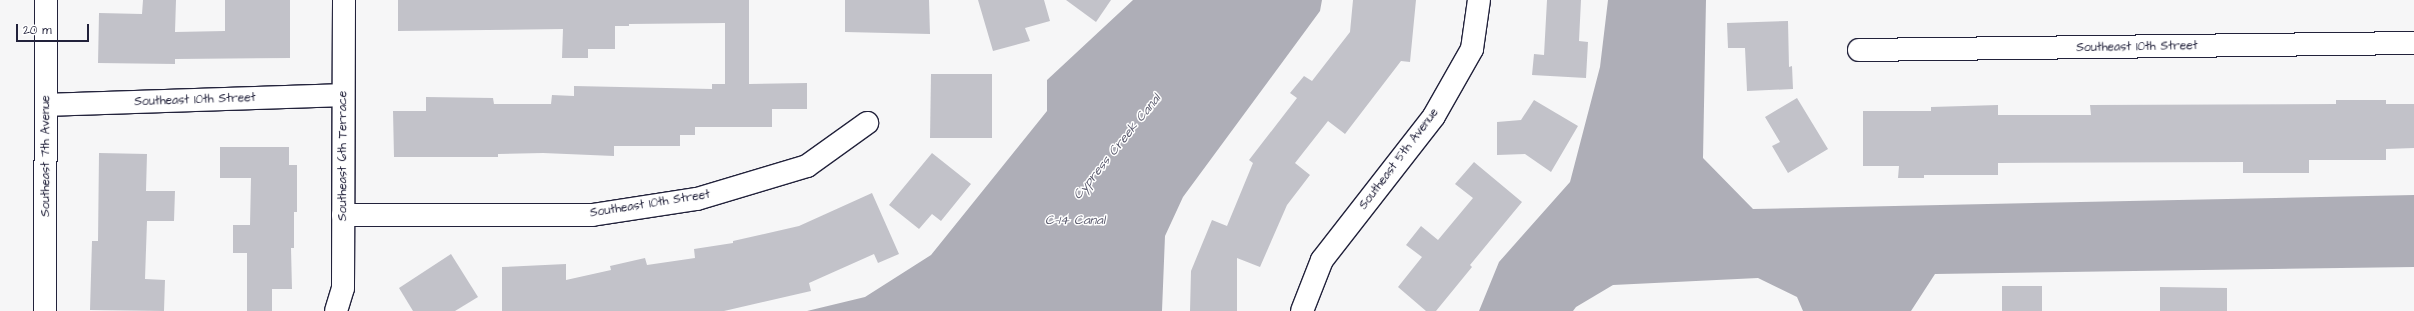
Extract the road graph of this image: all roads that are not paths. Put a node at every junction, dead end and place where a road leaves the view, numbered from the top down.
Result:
1 (46, 0) edge
2 (344, 0) edge
3 (1479, 0) edge
4 (2414, 43) edge
5 (1859, 50) dead end
6 (343, 95) junction
7 (47, 105) junction
8 (867, 123) dead end
9 (343, 215) junction
10 (45, 311) edge
11 (336, 311) edge
12 (1302, 311) edge

1 - 7 street, Southeast 7th Avenue
2 - 6 street, Southeast 6th Terrace
3 - 12 street, Southeast 5th Avenue
4 - 5 street, Southeast 10th Street
6 - 7 street, Southeast 10th Street
6 - 9 street, Southeast 6th Terrace
7 - 10 street, Southeast 7th Avenue
8 - 9 street, Southeast 10th Street
9 - 11 street, Southeast 6th Terrace

